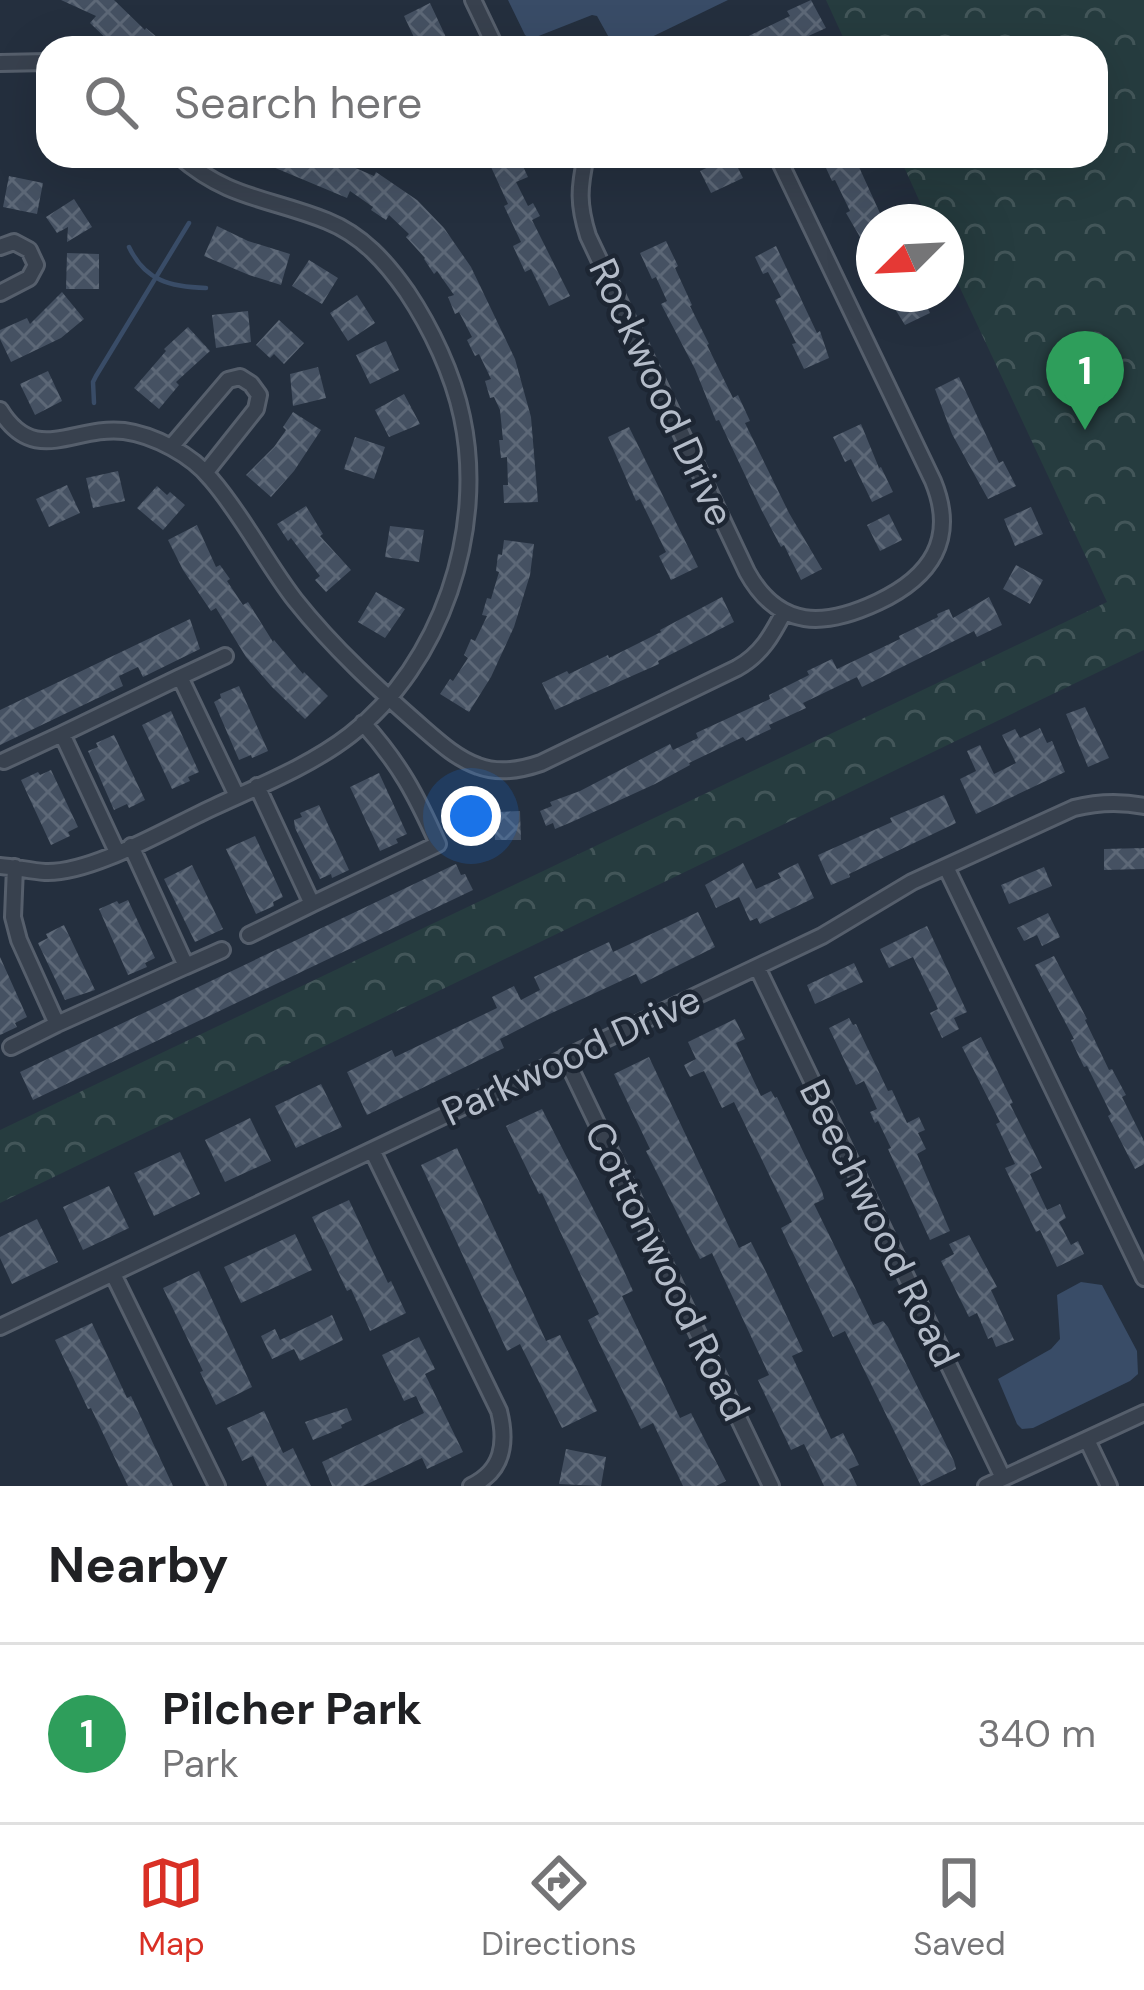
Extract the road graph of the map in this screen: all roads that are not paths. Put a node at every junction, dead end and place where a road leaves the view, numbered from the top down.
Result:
1 (473, 0) edge
2 (490, 36) edge
3 (36, 62) edge
4 (0, 63) edge
5 (193, 168) edge
6 (583, 168) edge
7 (783, 168) edge
8 (0, 248) edge
9 (0, 293) edge
10 (0, 410) edge
11 (171, 447) junction
12 (206, 472) junction
13 (784, 612) junction
14 (225, 656) dead end
15 (180, 677) junction
16 (388, 698) junction
17 (363, 723) junction
18 (62, 734) junction
19 (4, 761) dead end
20 (257, 786) junction
21 (237, 796) junction
22 (1144, 806) edge
23 (124, 849) junction
24 (8, 867) edge
25 (946, 867) junction
26 (312, 904) junction
27 (248, 935) dead end
28 (222, 950) dead end
29 (186, 966) junction
30 (757, 968) junction
31 (57, 1024) junction
32 (11, 1047) dead end
33 (565, 1057) junction
34 (372, 1150) junction
35 (113, 1274) junction
36 (1144, 1278) edge
37 (0, 1327) edge
38 (1144, 1413) edge
39 (1087, 1440) junction
40 (1003, 1478) junction
41 (217, 1486) edge
42 (471, 1486) edge
43 (770, 1486) edge
44 (986, 1486) edge
45 (1109, 1486) edge

1 - 2 street
3 - 4 street
5 - 16 street
6 - 13 street, Rockwood Drive
7 - 13 street
8 - 9 street
10 - 11 street
11 - 12 street
11 - 12 street
12 - 16 street
13 - 16 street
14 - 15 street
15 - 18 street
15 - 21 street
16 - 17 street
17 - 20 street
17 - 26 street
18 - 19 street
18 - 23 street
20 - 21 street
20 - 26 street
21 - 23 street
22 - 25 street, Parkwood Drive
23 - 24 street
23 - 29 street
24 - 31 street
25 - 30 street, Parkwood Drive
25 - 36 street
26 - 27 street
28 - 29 street
29 - 31 street
30 - 33 street, Parkwood Drive
30 - 40 street, Beechwood Road
31 - 32 street
33 - 34 street, Parkwood Drive
33 - 43 street, Cottonwood Road
34 - 35 street, Parkwood Drive
34 - 42 street
35 - 37 street, Parkwood Drive
35 - 41 street
38 - 39 street
39 - 40 street
39 - 45 street
40 - 44 street

